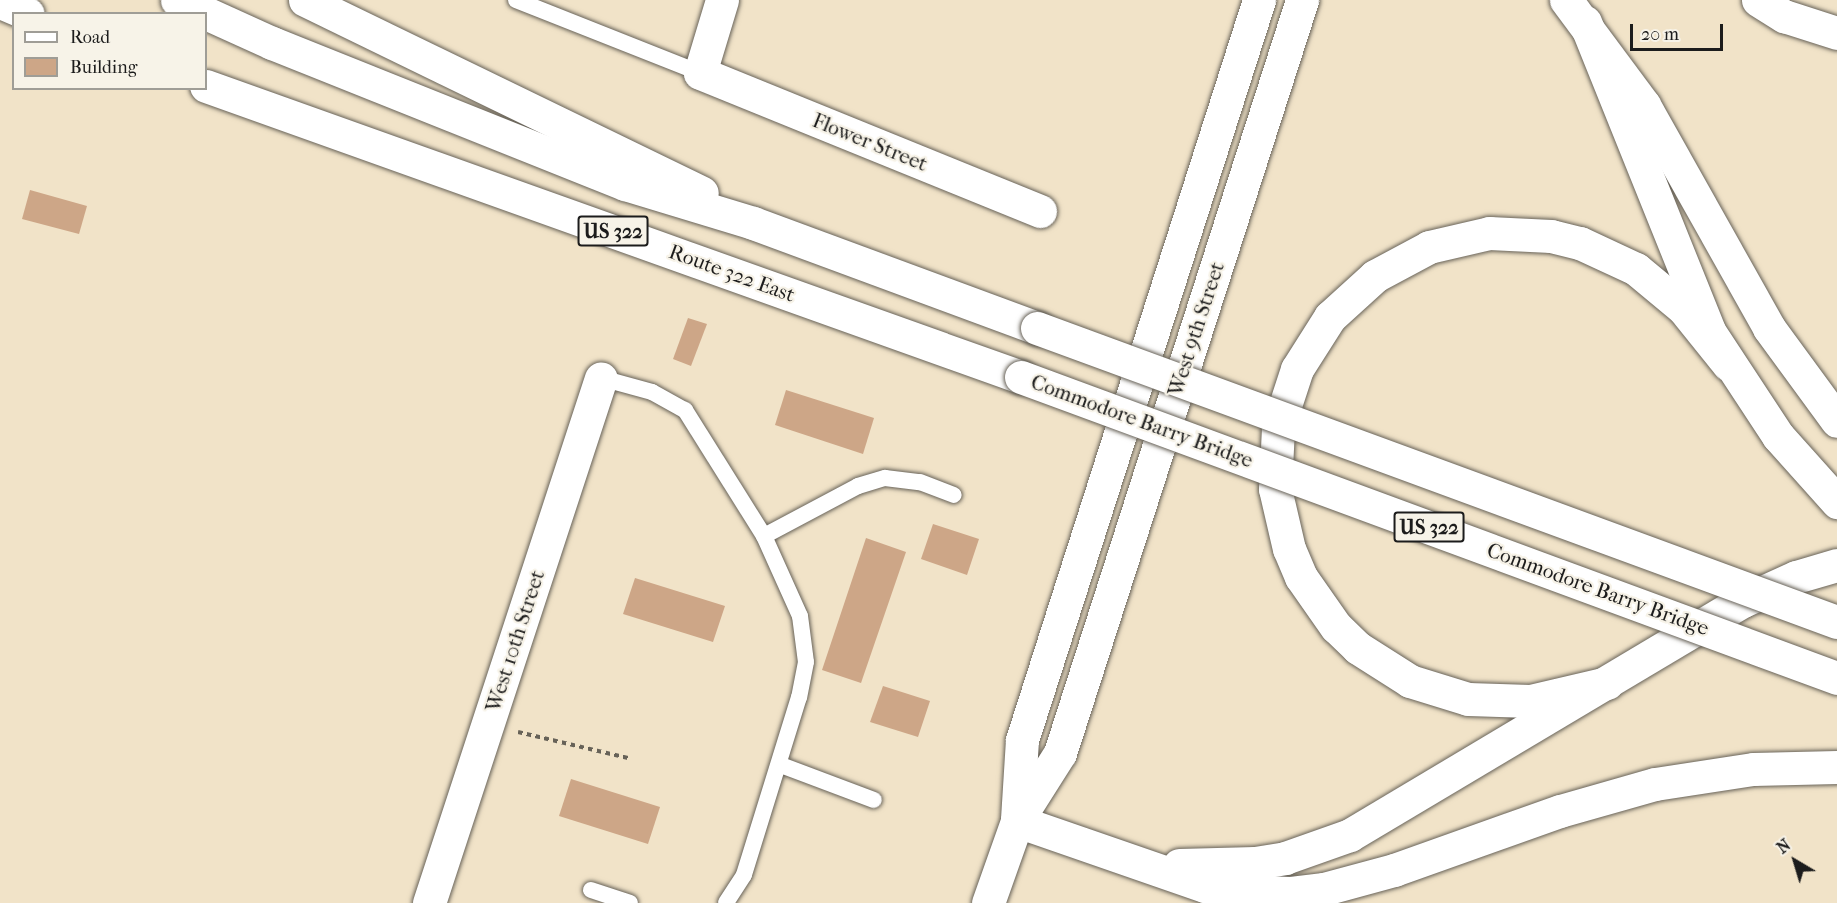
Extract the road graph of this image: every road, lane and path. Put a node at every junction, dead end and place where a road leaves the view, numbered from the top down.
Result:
1 (177, 0) edge
2 (305, 0) edge
3 (516, 0) edge
4 (722, 0) edge
5 (1259, 0) edge
6 (1302, 0) edge
7 (1758, 0) edge
8 (0, 2) edge
9 (1575, 11) edge
10 (23, 12) edge
11 (204, 12) edge
12 (207, 14) edge
13 (1837, 33) edge
14 (700, 73) junction
15 (207, 86) edge
16 (1040, 211) dead end
17 (753, 223) junction
18 (1728, 364) junction
19 (1022, 376) joint
20 (601, 378) joint
21 (1837, 421) edge
22 (954, 495) dead end
23 (1837, 502) edge
24 (765, 536) junction
25 (1837, 565) edge
26 (1837, 622) edge
27 (1837, 678) edge
28 (1607, 683) junction
29 (489, 721) junction
30 (628, 758) dead end
31 (781, 765) junction
32 (1837, 767) edge
33 (874, 800) dead end
34 (1017, 821) junction
35 (1127, 856) junction
36 (591, 890) dead end
37 (429, 903) edge
38 (630, 903) edge
39 (726, 903) edge
40 (988, 903) edge

1 - 11 main road, US 322
2 - 17 main road
3 - 14 lane
4 - 14 main road
5 - 34 main road, West 9th Street
6 - 34 main road, West 9th Street
7 - 13 main road
8 - 10 main road
9 - 18 main road
9 - 21 main road
12 - 17 main road, US 322
14 - 16 main road, Flower Street
15 - 19 main road, Route 322 East / US 322
17 - 26 main road, US 322, bridge
18 - 23 main road
18 - 28 main road
19 - 27 main road, Commodore Barry Bridge / US 322, bridge
20 - 24 lane
20 - 29 main road, West 10th Street
22 - 24 lane
24 - 31 lane
25 - 28 main road
28 - 35 main road
29 - 30 path
29 - 37 main road, West 10th Street
31 - 33 lane
31 - 39 lane
32 - 35 main road
34 - 35 main road
34 - 40 main road, West 9th Street
36 - 38 lane

